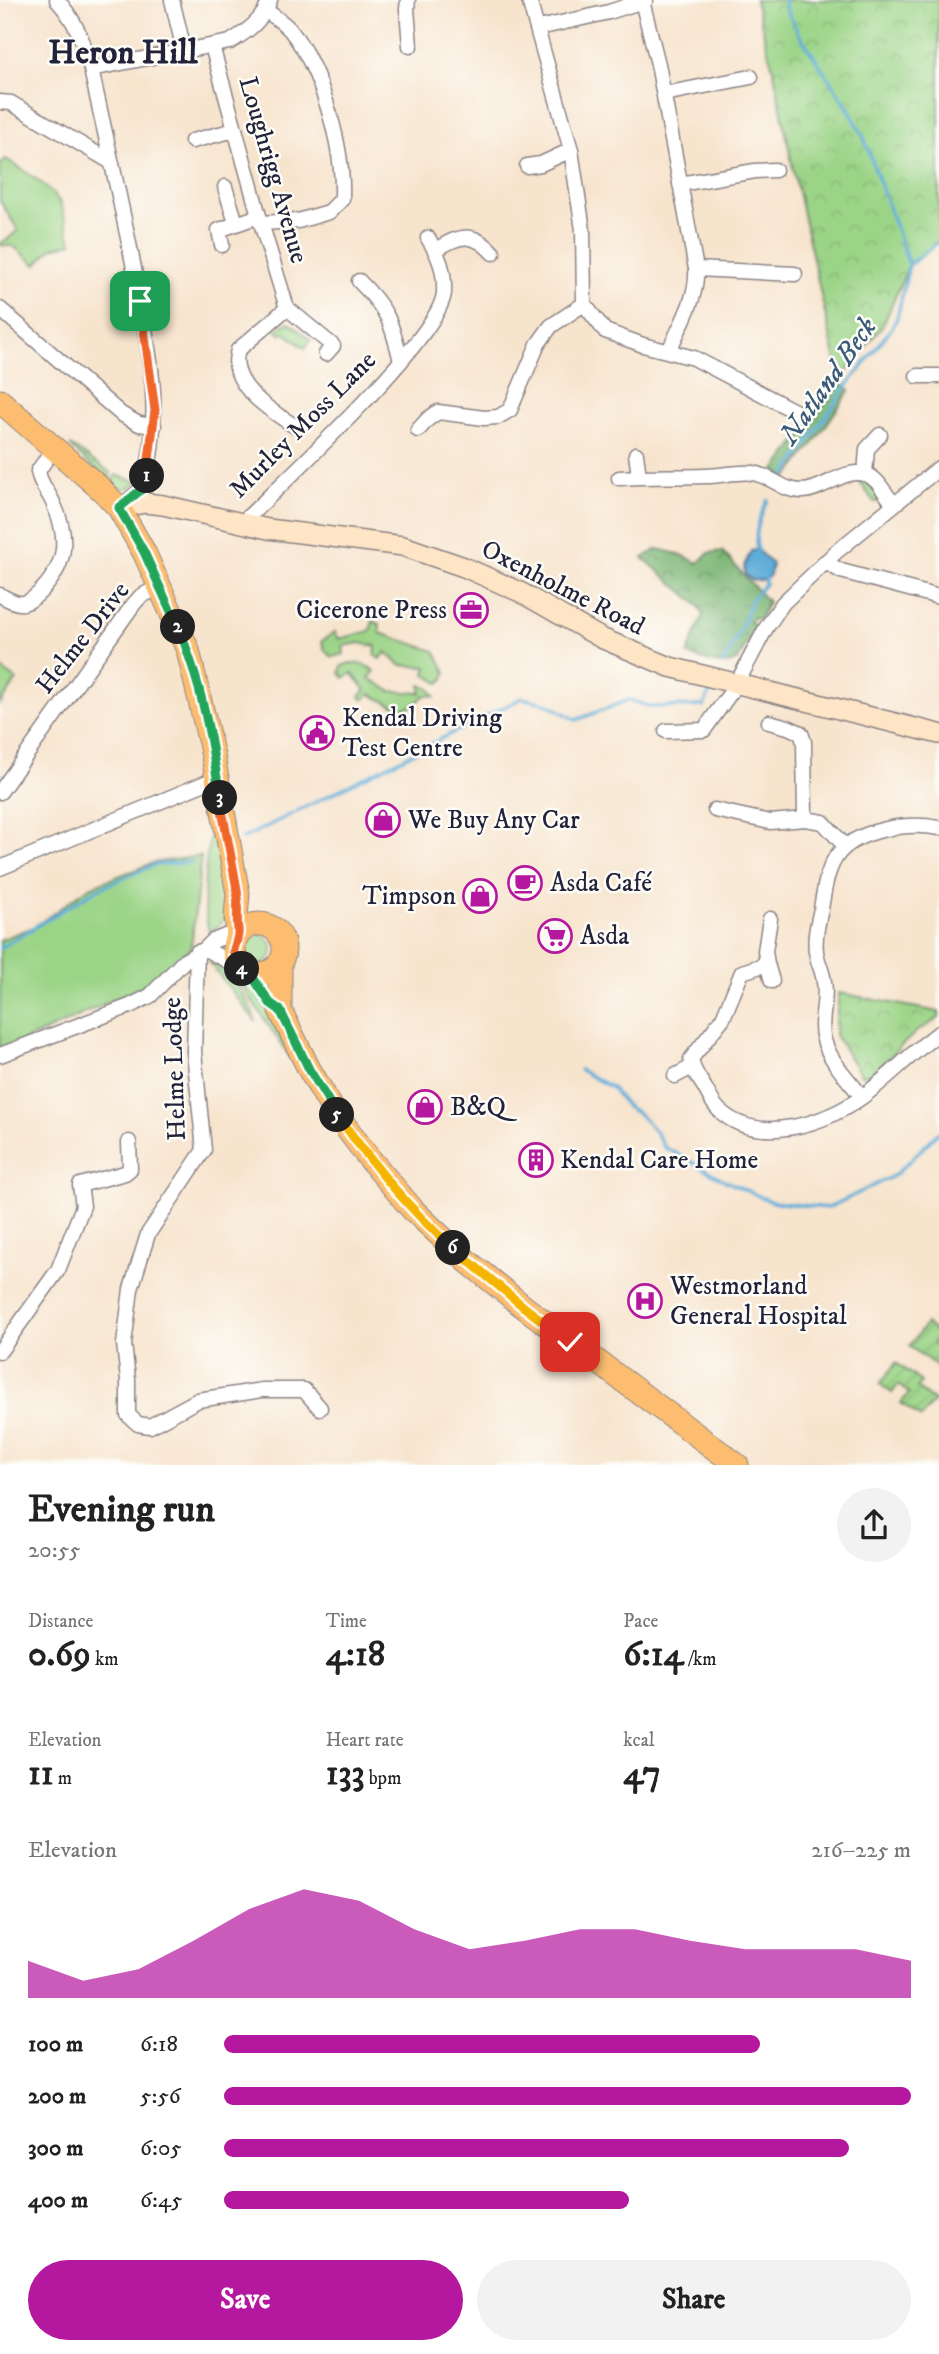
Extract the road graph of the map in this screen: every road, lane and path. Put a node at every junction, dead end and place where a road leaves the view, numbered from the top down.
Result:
1 (57, 0) edge
2 (172, 0) edge
3 (408, 0) edge
4 (529, 0) edge
5 (644, 1) edge
6 (268, 5) edge
7 (609, 6) edge
8 (538, 28) junction
9 (212, 46) junction
10 (410, 46) dead end
11 (184, 50) junction
12 (91, 69) junction
13 (751, 77) dead end
14 (664, 94) junction
15 (0, 102) edge
16 (235, 130) junction
17 (192, 141) dead end
18 (571, 150) junction
19 (111, 162) junction
20 (527, 166) dead end
21 (775, 170) dead end
22 (680, 184) junction
23 (225, 187) dead end
24 (260, 220) junction
25 (236, 223) junction
26 (222, 245) dead end
27 (493, 253) dead end
28 (696, 269) junction
29 (795, 274) dead end
30 (359, 281) dead end
31 (584, 304) junction
32 (287, 308) junction
33 (0, 309) edge
34 (334, 351) dead end
35 (669, 351) junction
36 (401, 361) junction
37 (918, 376) dead end
38 (939, 376) edge
39 (0, 401) edge
40 (800, 414) dead end
41 (285, 423) dead end
42 (154, 426) junction
43 (418, 430) dead end
44 (880, 435) dead end
45 (54, 448) junction
46 (636, 454) dead end
47 (865, 474) junction
48 (937, 474) edge
49 (639, 477) junction
50 (619, 478) dead end
51 (894, 504) junction
52 (119, 508) junction
53 (241, 524) junction
54 (825, 562) junction
55 (160, 586) junction
56 (0, 595) edge
57 (939, 597) edge
58 (736, 685) junction
59 (768, 722) dead end
60 (666, 731) dead end
61 (939, 734) edge
62 (217, 778) junction
63 (0, 792) edge
64 (715, 810) dead end
65 (805, 819) junction
66 (939, 828) edge
67 (845, 846) junction
68 (0, 868) edge
69 (238, 894) junction
70 (770, 919) dead end
71 (262, 924) junction
72 (238, 935) junction
73 (201, 951) junction
74 (280, 964) junction
75 (767, 964) junction
76 (244, 968) junction
77 (772, 981) dead end
78 (280, 1010) junction
79 (939, 1033) edge
80 (0, 1055) edge
81 (692, 1067) junction
82 (675, 1076) dead end
83 (862, 1097) junction
84 (129, 1142) dead end
85 (0, 1351) edge
86 (320, 1408) dead end
87 (737, 1465) edge

1 - 12 street
2 - 11 street
3 - 10 street
4 - 8 street
5 - 7 street
5 - 14 street
6 - 9 street
6 - 24 street
7 - 8 street
8 - 18 street
9 - 11 street
9 - 16 street, Loughrigg Avenue
11 - 12 street
12 - 19 street
13 - 14 street
14 - 22 street
15 - 19 street
16 - 17 street
16 - 24 street, Loughrigg Avenue
18 - 20 street
18 - 31 street
19 - 42 street
21 - 22 street
22 - 28 street
23 - 25 street
24 - 25 street
24 - 32 street, Loughrigg Avenue
25 - 26 street
27 - 36 street, Murley Moss Lane
28 - 29 street
28 - 35 street
30 - 36 street, Murley Moss Lane
31 - 35 street
31 - 43 street
32 - 34 street
32 - 41 street
33 - 42 street
35 - 40 street
36 - 53 street, Murley Moss Lane
37 - 38 street
39 - 45 main road
42 - 52 street
44 - 47 street
45 - 52 main road
45 - 56 street
46 - 49 street
47 - 49 street
47 - 51 street
48 - 51 street
49 - 50 street
51 - 54 street
52 - 53 main road, Oxenholme Road
52 - 55 main road
53 - 58 main road, Oxenholme Road
54 - 57 street
54 - 58 street
55 - 62 main road
55 - 63 street, Helme Drive
58 - 60 street
58 - 61 main road, Oxenholme Road
59 - 65 street
62 - 68 street
62 - 69 main road
64 - 65 street
65 - 67 street
66 - 67 street
67 - 83 street
69 - 71 main road
69 - 72 main road
70 - 75 street
71 - 72 main road
71 - 74 main road
72 - 73 street
72 - 76 main road
73 - 76 street
73 - 80 street
73 - 86 street, Helme Lodge
74 - 76 main road
74 - 78 main road
75 - 77 street
75 - 81 street
76 - 78 main road
78 - 87 main road
79 - 83 street
81 - 82 street
81 - 83 street
84 - 85 street

